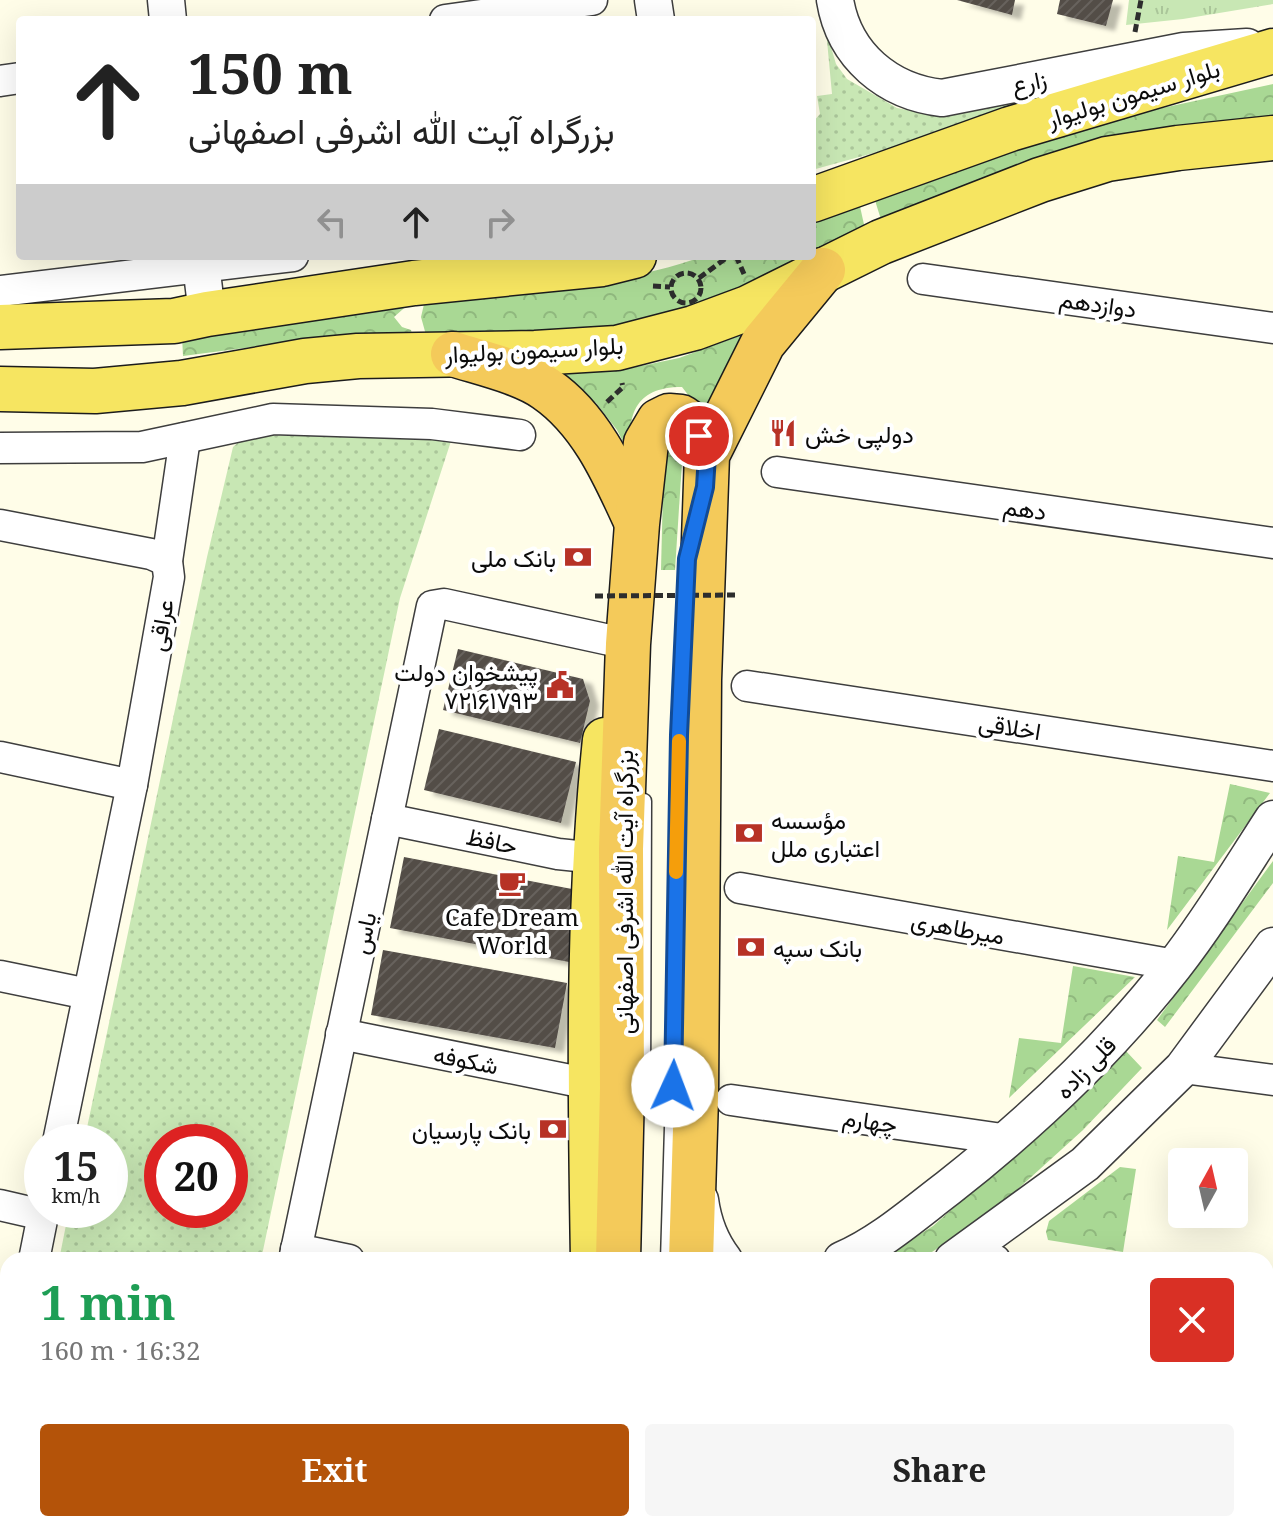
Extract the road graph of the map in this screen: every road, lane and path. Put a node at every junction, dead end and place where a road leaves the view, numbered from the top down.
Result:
1 (592, 0) edge
2 (835, 0) edge
3 (474, 16) edge
4 (1273, 49) edge
5 (1273, 138) edge
6 (1207, 144) junction
7 (1273, 161) edge
8 (816, 199) edge
9 (232, 260) edge
10 (724, 260) edge
11 (201, 262) edge
12 (622, 265) edge
13 (823, 270) junction
14 (699, 278) junction
15 (923, 279) dead end
16 (670, 287) junction
17 (0, 291) edge
18 (207, 314) junction
19 (0, 327) edge
20 (1273, 328) edge
21 (453, 354) junction
22 (622, 378) dead end
23 (0, 389) edge
24 (600, 409) dead end
25 (520, 435) dead end
26 (185, 438) junction
27 (0, 448) edge
28 (706, 471) junction
29 (777, 472) dead end
30 (637, 524) junction
31 (0, 525) edge
32 (1273, 543) edge
33 (687, 559) dead end
34 (167, 561) junction
35 (735, 595) dead end
36 (624, 634) junction
37 (747, 686) dead end
38 (0, 757) edge
39 (1273, 766) edge
40 (132, 785) junction
41 (644, 788) dead end
42 (387, 819) junction
43 (1273, 819) edge
44 (597, 858) junction
45 (740, 888) dead end
46 (1273, 946) edge
47 (1175, 965) junction
48 (0, 976) edge
49 (88, 994) junction
50 (675, 1015) dead end
51 (341, 1034) junction
52 (1183, 1068) junction
53 (1273, 1080) edge
54 (590, 1084) junction
55 (731, 1100) dead end
56 (643, 1113) dead end
57 (62, 1124) edge
58 (1009, 1140) junction
59 (694, 1162) junction
60 (0, 1205) edge
61 (24, 1209) edge
62 (40, 1228) edge
63 (36, 1252) edge
64 (295, 1252) edge
65 (593, 1252) edge
66 (618, 1252) edge
67 (668, 1252) edge
68 (691, 1252) edge
69 (717, 1252) edge
70 (855, 1252) edge
71 (976, 1252) edge

1 - 3 street
2 - 4 street, زارع
4 - 8 main road, بلوار سیمون بولیوار
5 - 6 main road, بلوار سیمون بولیوار
6 - 7 street
6 - 13 main road, بلوار سیمون بولیوار
9 - 11 street
10 - 14 path
11 - 17 street
11 - 18 street
12 - 16 path
12 - 18 main road
13 - 21 main road, بلوار سیمون بولیوار
13 - 28 highway
14 - 16 path
14 - 16 path
15 - 20 street, دوازدهم
18 - 19 main road
21 - 23 main road, بلوار سیمون بولیوار
21 - 30 highway
22 - 24 path
25 - 26 street
26 - 27 street
26 - 34 street, عراقی
28 - 30 highway, بزرگراه آیت الله اشرفی اصفهانی
28 - 33 lane
28 - 59 highway
29 - 32 street, دهم
30 - 36 highway, بزرگراه آیت الله اشرفی اصفهانی
31 - 34 street
34 - 40 street, عراقی
35 - 36 path, bridge
36 - 42 street, یاس
36 - 44 main road
36 - 66 highway, بزرگراه آیت الله اشرفی اصفهانی
37 - 39 street, اخلاقی
38 - 40 street
40 - 49 street, عراقی
41 - 56 lane
42 - 44 street, حافظ
42 - 51 street, یاس
43 - 47 street, قلی زاده
44 - 54 main road
45 - 47 street, میرطاهری
46 - 52 street
47 - 58 street, قلی زاده
48 - 49 street
49 - 57 street, عراقی
50 - 67 lane
51 - 54 street, شکوفه
51 - 64 street, یاس
52 - 53 street
52 - 71 street
54 - 65 main road
55 - 58 street, چهارم
58 - 70 street, قلی زاده
59 - 68 highway
59 - 69 street
60 - 61 street
62 - 63 street

